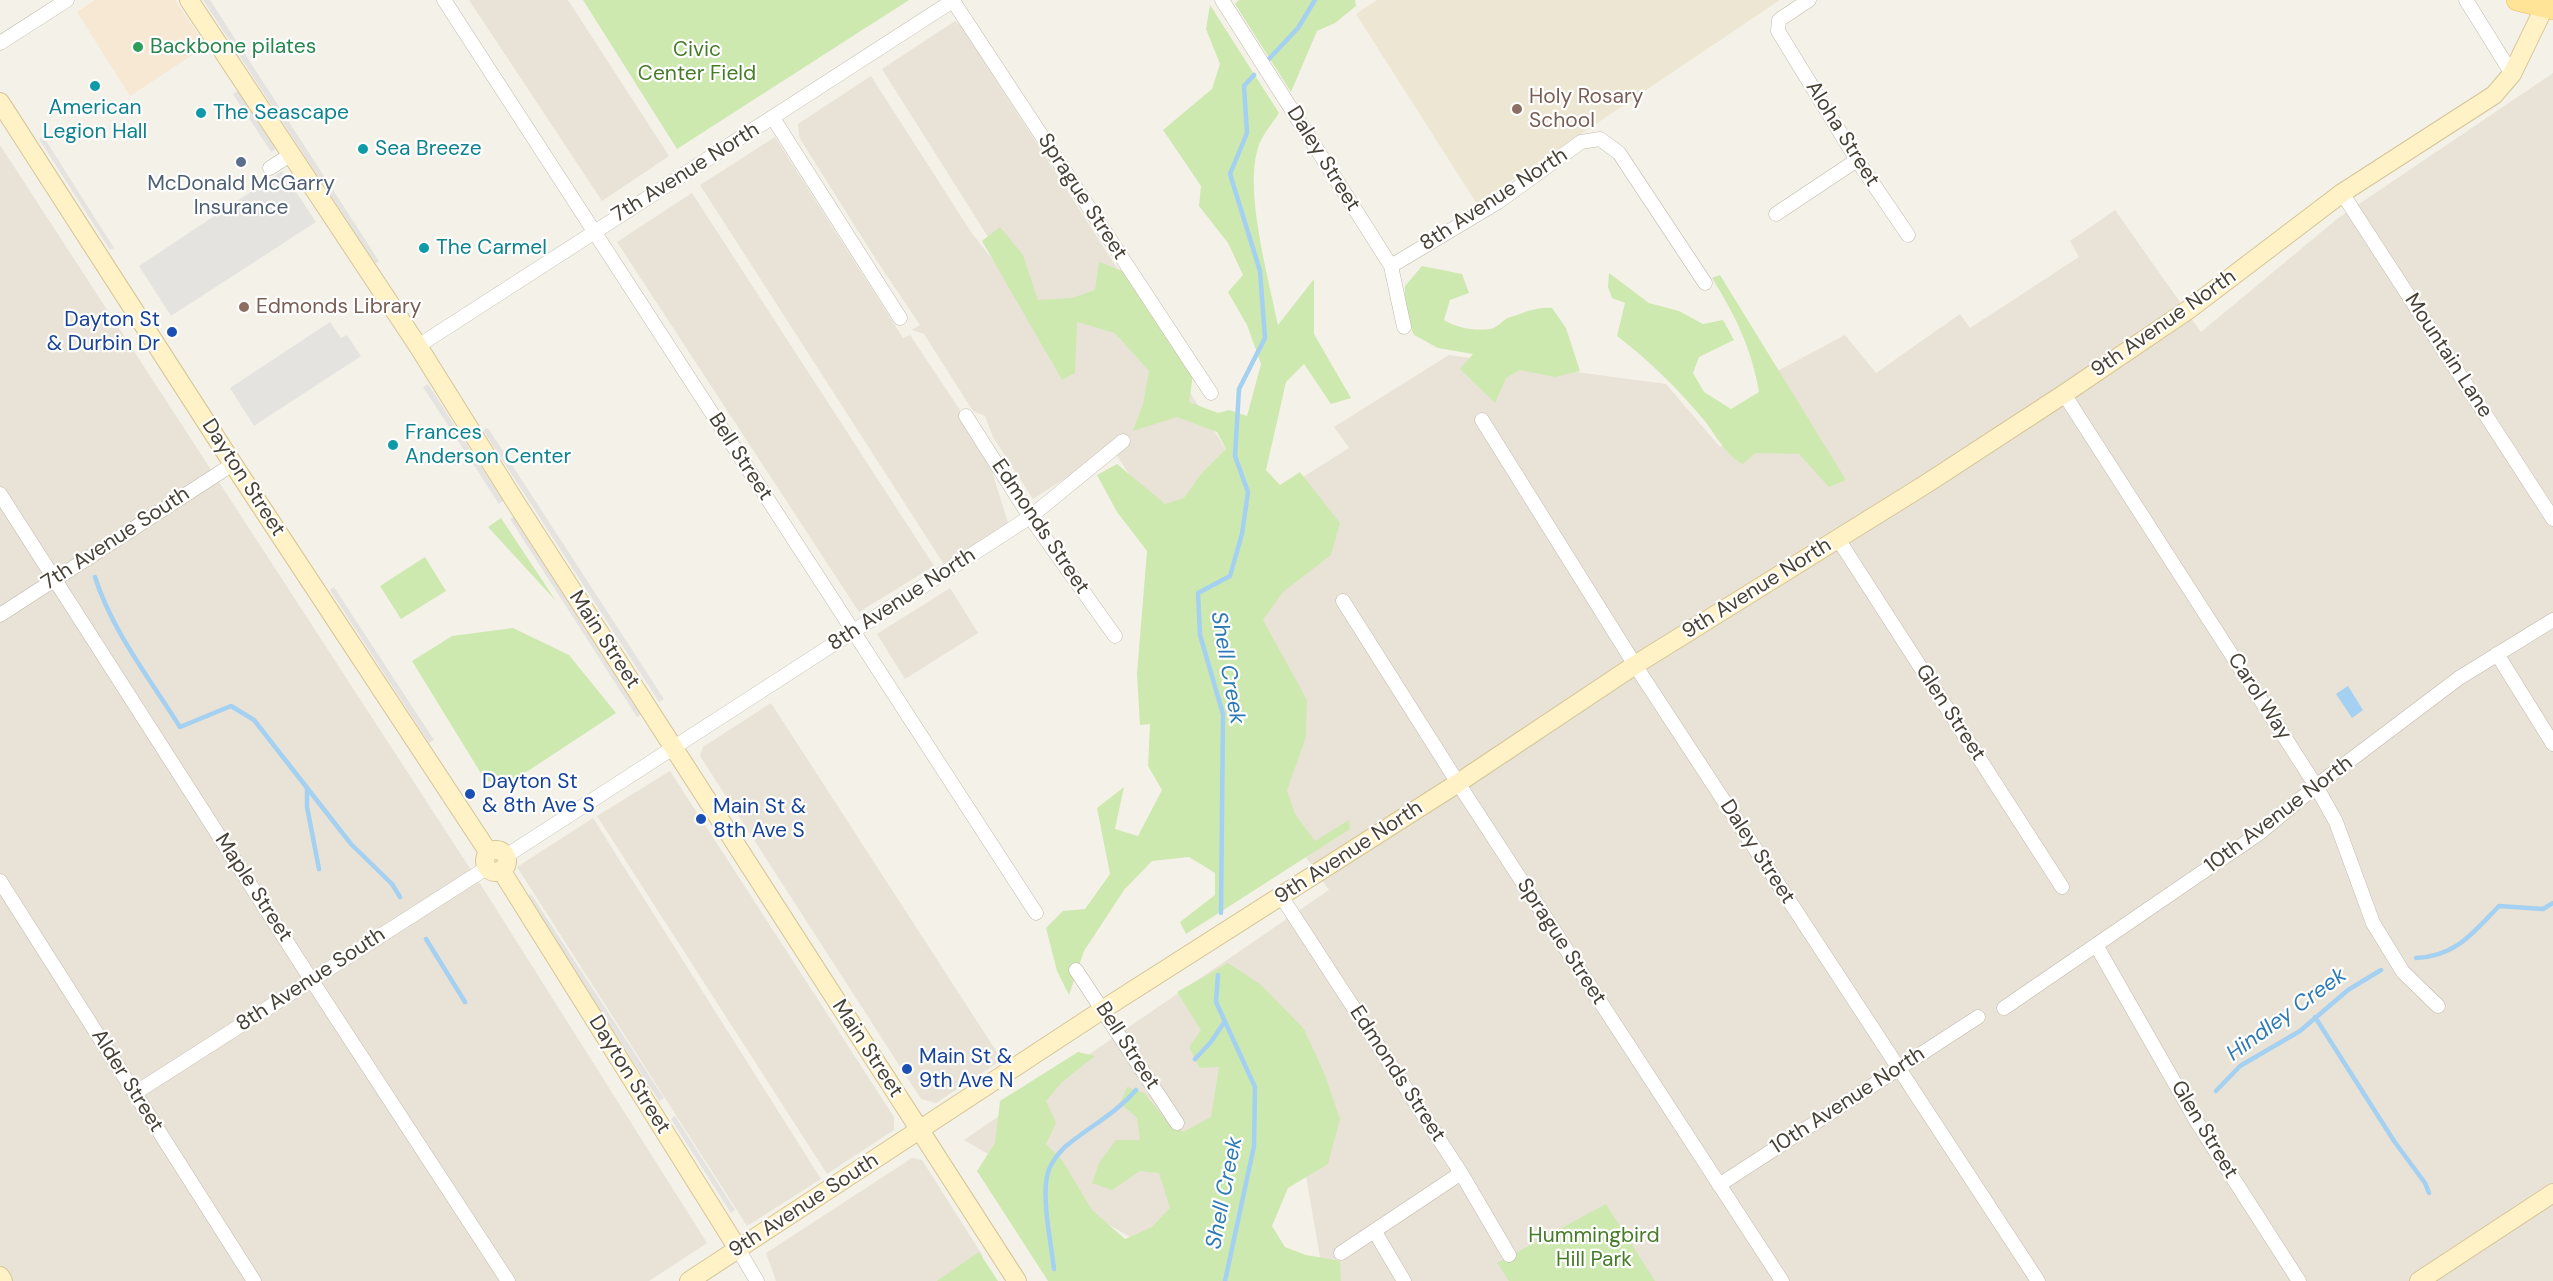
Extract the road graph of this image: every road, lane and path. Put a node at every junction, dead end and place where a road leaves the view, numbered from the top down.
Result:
1 (67, 0) edge
2 (189, 0) edge
3 (444, 0) edge
4 (954, 0) edge
5 (1222, 0) edge
6 (1809, 0) edge
7 (2466, 0) edge
8 (2517, 0) edge
9 (2548, 9) edge
10 (0, 43) edge
11 (2512, 74) junction
12 (0, 102) edge
13 (773, 118) junction
14 (290, 154) junction
15 (1857, 160) junction
16 (270, 168) dead end
17 (2342, 193) junction
18 (1776, 213) dead end
19 (592, 233) junction
20 (1908, 235) dead end
21 (1391, 266) junction
22 (1705, 283) dead end
23 (900, 318) dead end
24 (1404, 327) dead end
25 (418, 346) junction
26 (1210, 393) dead end
27 (2064, 394) junction
28 (966, 416) dead end
29 (1482, 420) dead end
30 (1123, 441) dead end
31 (233, 464) junction
32 (0, 494) edge
33 (1030, 517) junction
34 (2553, 519) edge
35 (1838, 540) junction
36 (55, 578) junction
37 (1343, 601) dead end
38 (0, 615) edge
39 (2553, 620) edge
40 (855, 631) junction
41 (1115, 636) dead end
42 (2497, 654) junction
43 (1635, 665) junction
44 (2553, 744) edge
45 (673, 747) junction
46 (1458, 783) junction
47 (2316, 786) junction
48 (496, 862) junction
49 (0, 881) edge
50 (2062, 887) dead end
51 (1281, 896) junction
52 (1036, 914) dead end
53 (2097, 945) junction
54 (1076, 970) dead end
55 (311, 979) junction
56 (2438, 1006) dead end
57 (2004, 1008) dead end
58 (1102, 1010) junction
59 (1978, 1017) dead end
60 (1898, 1068) junction
61 (135, 1093) junction
62 (1177, 1122) dead end
63 (919, 1130) junction
64 (1461, 1173) junction
65 (1719, 1185) junction
66 (2553, 1193) edge
67 (1375, 1232) junction
68 (738, 1249) junction
69 (1341, 1253) dead end
70 (1509, 1255) dead end
71 (0, 1276) edge
72 (3, 1281) edge
73 (254, 1281) edge
74 (508, 1281) edge
75 (689, 1281) edge
76 (757, 1281) edge
77 (1017, 1281) edge
78 (1404, 1281) edge
79 (1782, 1281) edge
80 (2038, 1281) edge
81 (2299, 1281) edge
82 (2418, 1281) edge

1 - 10 street
2 - 14 street, Main Street
3 - 19 street, Bell Street
4 - 13 street, 7th Avenue North
4 - 26 street, Sprague Street
5 - 21 street, Daley Street
6 - 15 street, Aloha Street
7 - 11 street
8 - 9 main road
9 - 11 street, 9th Avenue North
11 - 17 street, 9th Avenue North
12 - 31 street, Dayton Street
13 - 19 street, 7th Avenue North
13 - 23 street
14 - 16 street
14 - 25 street, Main Street
15 - 18 street
15 - 20 street, Aloha Street
17 - 27 street, 9th Avenue North
17 - 34 street, Mountain Lane
19 - 25 street, 7th Avenue North
19 - 40 street, Bell Street
21 - 22 street, 8th Avenue North
21 - 24 street, Daley Street
25 - 45 street, Main Street
27 - 35 street, 9th Avenue North
27 - 47 street, Carol Way
28 - 33 street, Edmonds Street
29 - 43 street, Daley Street
30 - 33 street, 8th Avenue North
31 - 36 street, 7th Avenue South
31 - 48 street, Dayton Street
32 - 36 street, Maple Street
33 - 40 street, 8th Avenue North
33 - 41 street, Edmonds Street
35 - 43 street, 9th Avenue North
35 - 50 street, Glen Street
36 - 38 street, 7th Avenue South
36 - 55 street, Maple Street
37 - 46 street, Sprague Street
39 - 42 street, 10th Avenue North
40 - 45 street, 8th Avenue North
40 - 52 street, Bell Street
42 - 44 street
42 - 47 street, 10th Avenue North
43 - 46 street, 9th Avenue North
43 - 60 street, Daley Street
45 - 48 street, 8th Avenue South
45 - 63 street, Main Street
46 - 51 street, 9th Avenue North
46 - 65 street, Sprague Street
47 - 53 street, 10th Avenue North
47 - 56 street, Carol Way
48 - 55 street, 8th Avenue South
48 - 68 street, Dayton Street
49 - 61 street, Alder Street
51 - 58 street, 9th Avenue North
51 - 64 street, Edmonds Street
53 - 57 street, 10th Avenue North
53 - 81 street, Glen Street
54 - 58 street, Bell Street
55 - 61 street, 8th Avenue South
55 - 74 street, Maple Street
58 - 62 street, Bell Street
58 - 63 street, 9th Avenue North
59 - 60 street, 10th Avenue North
60 - 65 street, 10th Avenue North
60 - 80 street, Daley Street
61 - 73 street, Alder Street
63 - 68 street, 9th Avenue South
63 - 77 street, Main Street
64 - 67 street
64 - 70 street, Edmonds Street
65 - 79 street, Sprague Street
66 - 82 street
67 - 69 street
67 - 78 street
68 - 75 street, 9th Avenue South
68 - 76 street, Dayton Street
71 - 72 street

